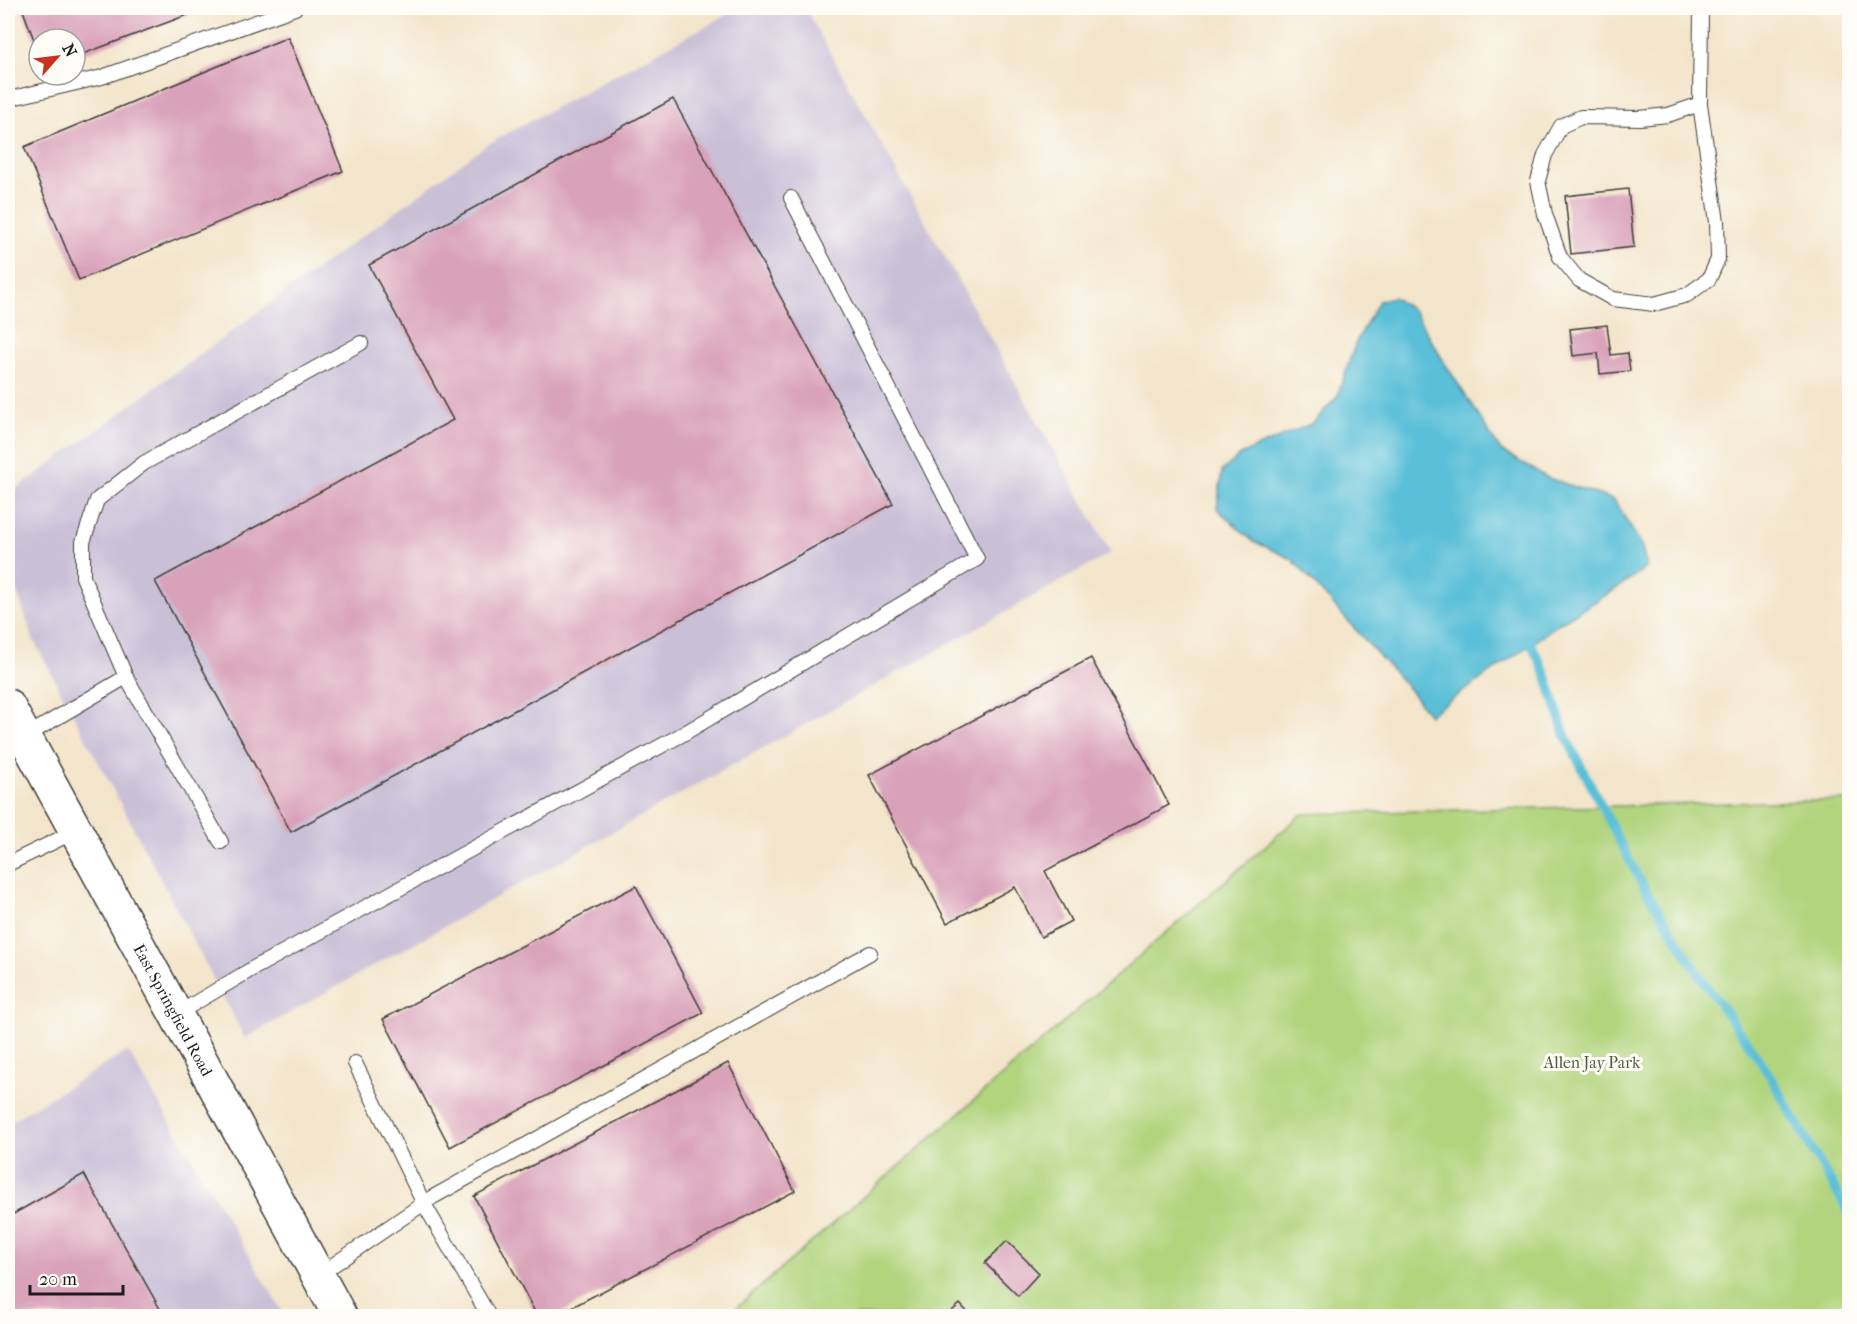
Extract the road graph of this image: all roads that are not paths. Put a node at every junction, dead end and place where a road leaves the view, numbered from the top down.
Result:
1 (295, 8) edge
2 (1701, 8) edge
3 (8, 99) edge
4 (1700, 104) junction
5 (791, 198) dead end
6 (361, 343) dead end
7 (126, 677) junction
8 (8, 706) edge
9 (24, 737) junction
10 (75, 831) junction
11 (221, 842) dead end
12 (8, 864) edge
13 (870, 953) dead end
14 (175, 1015) junction
15 (355, 1064) dead end
16 (424, 1204) junction
17 (317, 1276) junction
18 (340, 1317) edge
19 (489, 1317) edge

1 - 3 lane
2 - 4 lane
4 - 4 lane
5 - 14 lane
6 - 7 lane
7 - 9 lane
7 - 11 lane
8 - 9 street, East Springfield Road
9 - 10 street, East Springfield Road
10 - 12 lane
10 - 14 street, East Springfield Road
13 - 16 lane
14 - 17 street, East Springfield Road
15 - 16 lane
16 - 17 lane
16 - 19 lane
17 - 18 street, East Springfield Road

